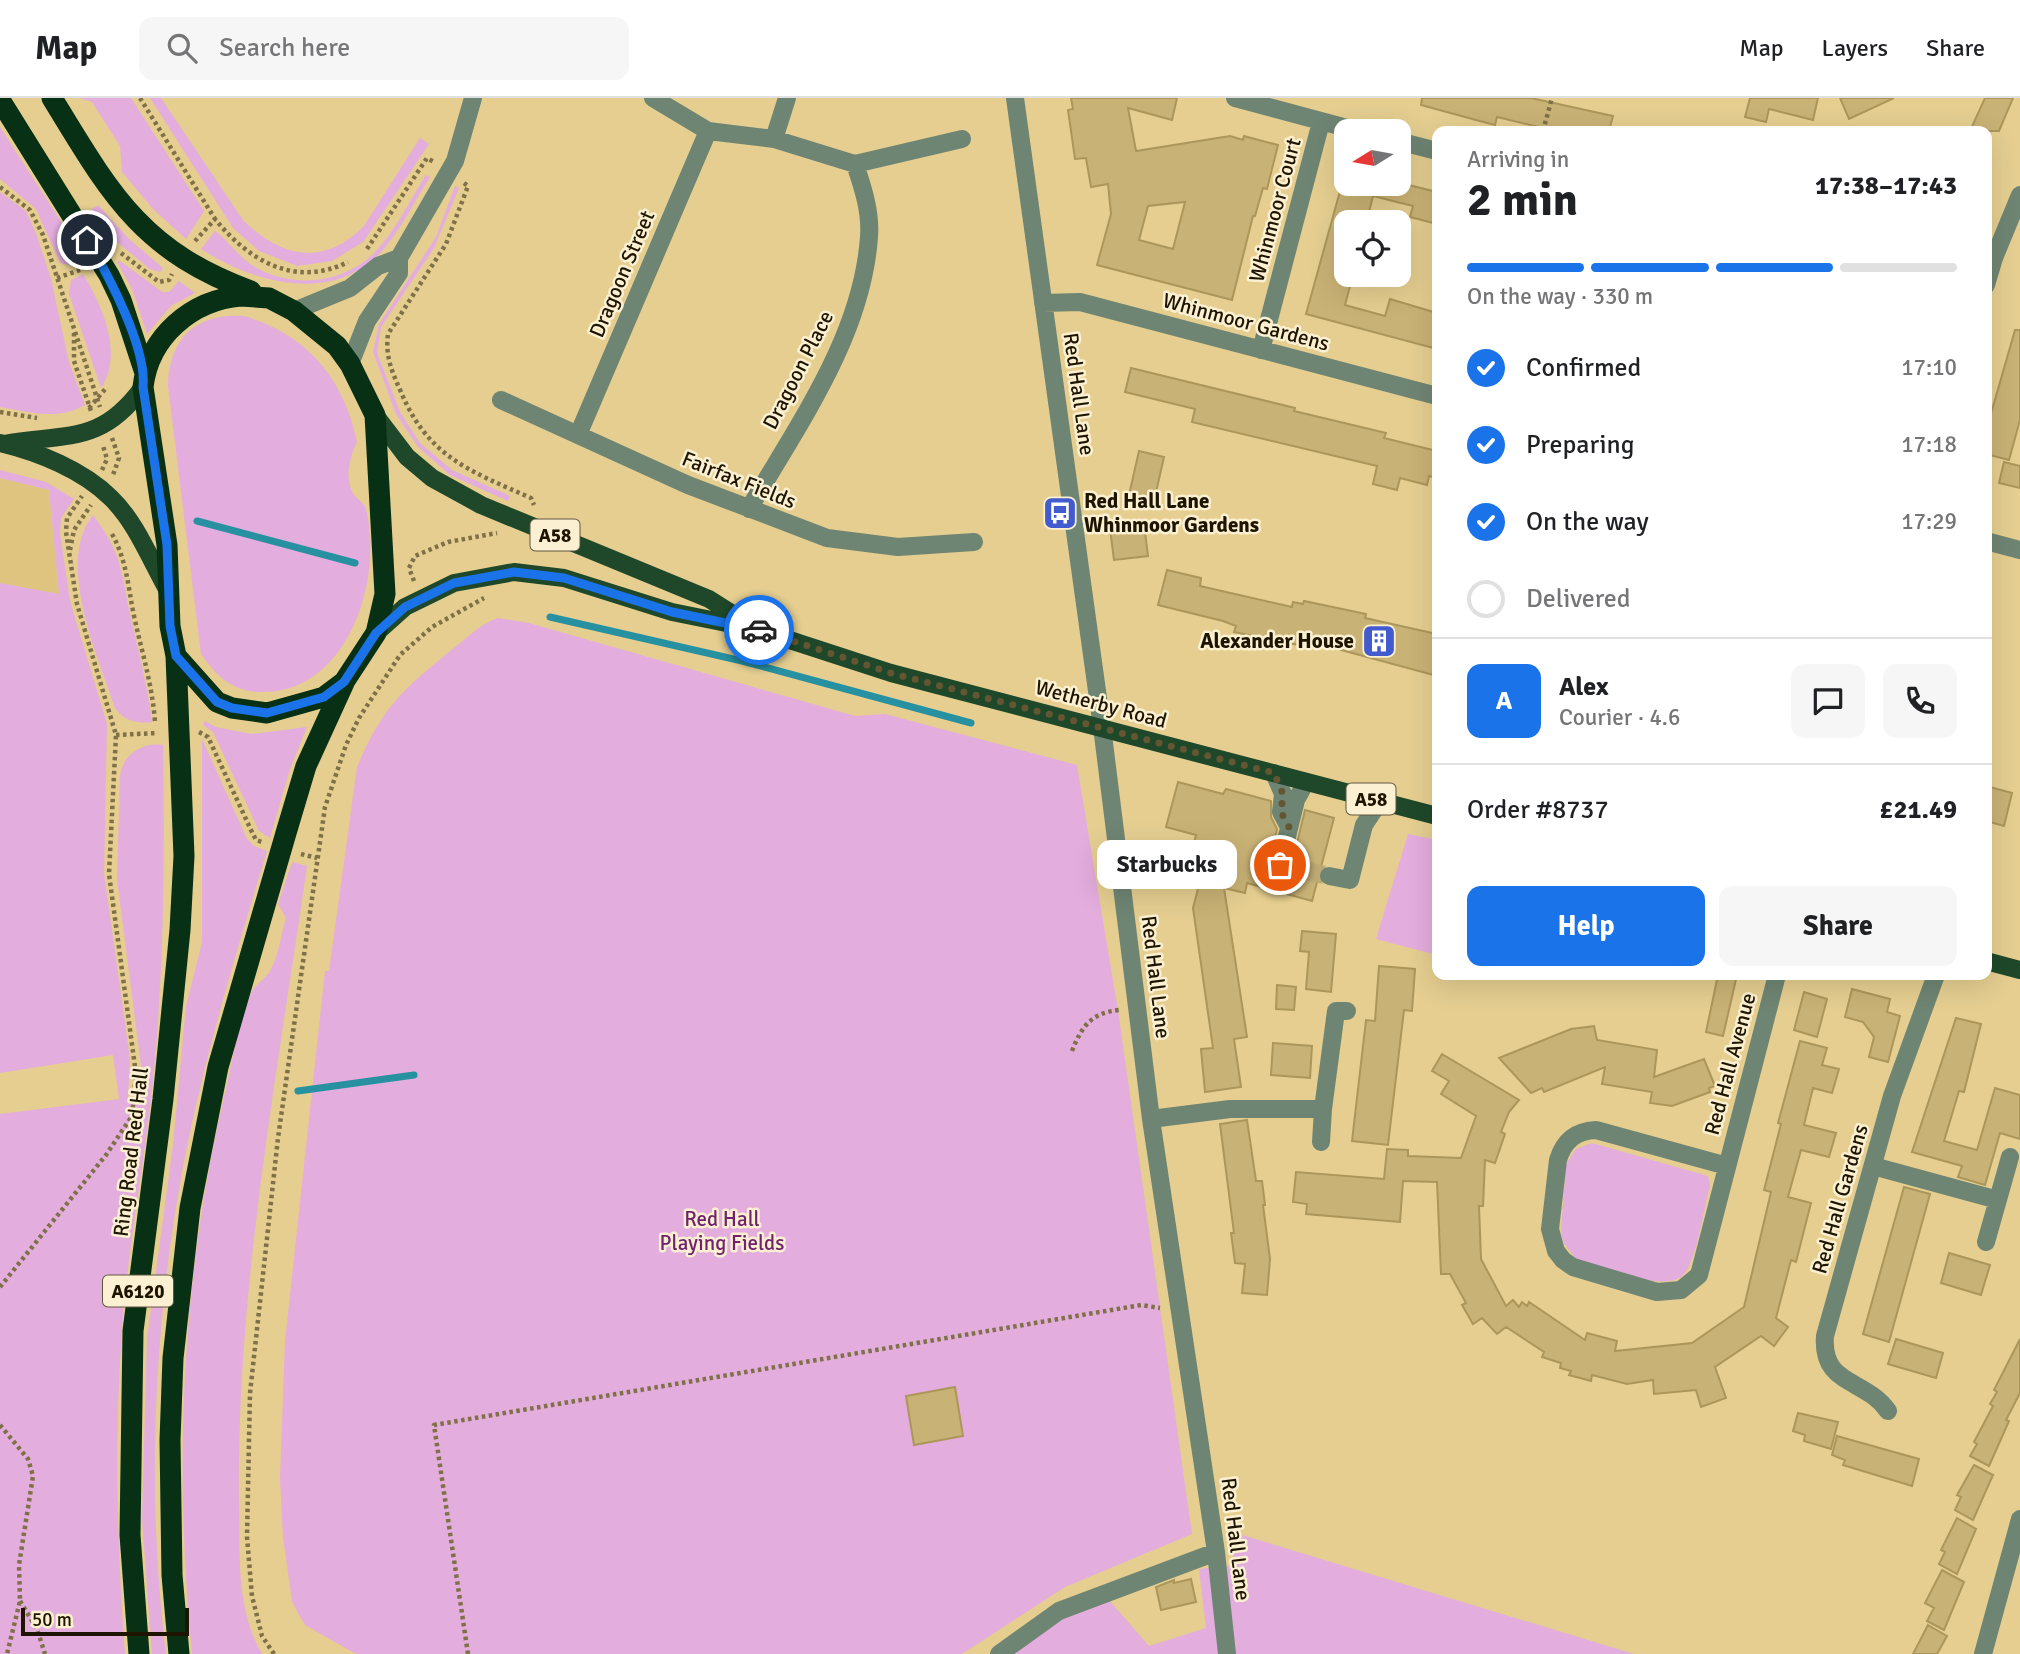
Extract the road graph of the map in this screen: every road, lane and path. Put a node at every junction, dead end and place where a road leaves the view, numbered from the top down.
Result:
1 (52, 98) edge
2 (140, 98) edge
3 (472, 98) edge
4 (653, 98) edge
5 (787, 98) edge
6 (1015, 98) edge
7 (1235, 98) edge
8 (1552, 98) edge
9 (0, 100) edge
10 (1321, 122) junction
11 (1334, 125) edge
12 (1544, 126) edge
13 (708, 131) junction
14 (774, 139) junction
15 (962, 139) dead end
16 (1411, 144) edge
17 (1432, 150) edge
18 (855, 164) junction
19 (422, 166) dead end
20 (0, 187) edge
21 (466, 191) dead end
22 (2020, 195) edge
23 (215, 219) junction
24 (192, 244) dead end
25 (115, 251) dead end
26 (399, 258) junction
27 (91, 266) dead end
28 (1992, 269) edge
29 (172, 275) dead end
30 (57, 278) junction
31 (270, 298) junction
32 (1043, 303) junction
33 (294, 311) junction
34 (74, 333) junction
35 (1261, 350) junction
36 (350, 364) junction
37 (144, 380) junction
38 (107, 387) dead end
39 (1432, 395) edge
40 (99, 398) junction
41 (501, 400) dead end
42 (91, 410) junction
43 (0, 412) edge
44 (81, 413) dead end
45 (375, 415) junction
46 (51, 420) dead end
47 (107, 423) junction
48 (578, 435) junction
49 (2, 443) edge
50 (102, 445) dead end
51 (91, 489) junction
52 (73, 490) dead end
53 (531, 498) dead end
54 (90, 507) junction
55 (749, 509) junction
56 (97, 515) dead end
57 (502, 527) dead end
58 (111, 531) dead end
59 (974, 542) dead end
60 (1992, 543) edge
61 (2020, 550) edge
62 (69, 554) junction
63 (414, 581) dead end
64 (167, 591) junction
65 (475, 605) dead end
66 (756, 629) junction
67 (376, 633) junction
68 (176, 656) junction
69 (344, 682) junction
70 (1102, 727) junction
71 (180, 732) junction
72 (156, 733) junction
73 (116, 735) junction
74 (1274, 773) junction
75 (1306, 782) junction
76 (1380, 801) junction
77 (1432, 815) edge
78 (1289, 827) junction
79 (282, 848) junction
80 (317, 858) junction
81 (1280, 865) dead end
82 (1329, 876) tunnel mouth
83 (1992, 963) edge
84 (2020, 970) edge
85 (1776, 980) edge
86 (1934, 980) edge
87 (1137, 1007) junction
88 (1348, 1011) dead end
89 (1072, 1051) dead end
90 (1323, 1109) junction
91 (1151, 1119) junction
92 (1321, 1142) dead end
93 (2010, 1157) dead end
94 (1727, 1166) junction
95 (1873, 1166) junction
96 (1998, 1200) junction
97 (1986, 1242) dead end
98 (0, 1287) edge
99 (1179, 1311) junction
100 (1888, 1411) dead end
101 (0, 1425) edge
102 (2020, 1518) edge
103 (1216, 1552) junction
104 (20, 1601) junction
105 (8, 1654) edge
106 (44, 1654) edge
107 (139, 1654) edge
108 (179, 1654) edge
109 (274, 1654) edge
110 (468, 1654) edge
111 (999, 1654) edge
112 (1227, 1654) edge
113 (1983, 1654) edge

1 - 31 highway
2 - 23 path
3 - 26 street
4 - 13 street
5 - 14 street
6 - 32 street, Red Hall Lane
7 - 10 street, Whinmoor Court
8 - 12 path
9 - 37 highway, Ring Road Red Hall
10 - 11 street, Whinmoor Court
10 - 35 street, Whinmoor Court
13 - 14 street
13 - 48 street, Dragoon Street
14 - 18 street
15 - 18 street
16 - 17 street
18 - 55 street, Dragoon Place
19 - 23 path
20 - 30 path
21 - 53 path
22 - 28 street
23 - 24 path
25 - 29 path
26 - 33 street
26 - 36 street
27 - 30 path
30 - 34 path
31 - 33 highway
31 - 37 highway
32 - 35 street, Whinmoor Gardens
32 - 70 street, Red Hall Lane
33 - 36 highway
34 - 40 path
34 - 42 path
35 - 39 street, Whinmoor Gardens
36 - 45 highway
37 - 47 main road
37 - 64 highway, Ring Road Red Hall
38 - 40 path
40 - 42 path
40 - 47 path
41 - 48 street, Fairfax Fields
42 - 44 path
43 - 46 path
45 - 66 main road, Wetherby Road / A58
45 - 67 highway
47 - 49 main road
47 - 51 path
48 - 55 street, Fairfax Fields
49 - 51 main road
50 - 51 path
51 - 52 path
51 - 54 path
51 - 54 path
51 - 62 path
51 - 64 main road
54 - 56 path
54 - 62 path
55 - 59 street, Fairfax Fields
57 - 63 path
58 - 72 path
60 - 61 street
62 - 73 path
64 - 68 highway, Ring Road Red Hall
65 - 80 path
66 - 67 main road, Wetherby Road / A58
66 - 70 main road, Wetherby Road / A58
67 - 69 highway
68 - 69 highway
68 - 71 highway, Ring Road Red Hall / A6120
69 - 79 highway, A6120
70 - 74 main road, Wetherby Road / A58
70 - 87 street, Red Hall Lane
71 - 72 path
71 - 79 path
71 - 107 highway, Ring Road Red Hall / A6120
72 - 73 path
73 - 98 path
74 - 75 main road, Wetherby Road / A58
74 - 78 street
75 - 76 main road, Wetherby Road / A58
75 - 78 street
76 - 77 main road, Wetherby Road / A58
76 - 82 street
78 - 81 street
79 - 80 path
79 - 108 highway, A6120
80 - 109 path
83 - 84 main road
85 - 94 street, Red Hall Avenue
86 - 95 street, Red Hall Gardens
87 - 89 path
87 - 91 street, Red Hall Lane
88 - 90 street
90 - 91 street
90 - 92 street
91 - 99 street, Red Hall Lane
93 - 96 street
94 - 94 street, Red Hall Avenue
95 - 96 street
95 - 100 street, Red Hall Gardens
96 - 97 street
99 - 103 street, Red Hall Lane
99 - 110 path
101 - 104 path
102 - 113 street
103 - 111 street
103 - 112 street, Red Hall Lane
104 - 105 path
104 - 106 path

